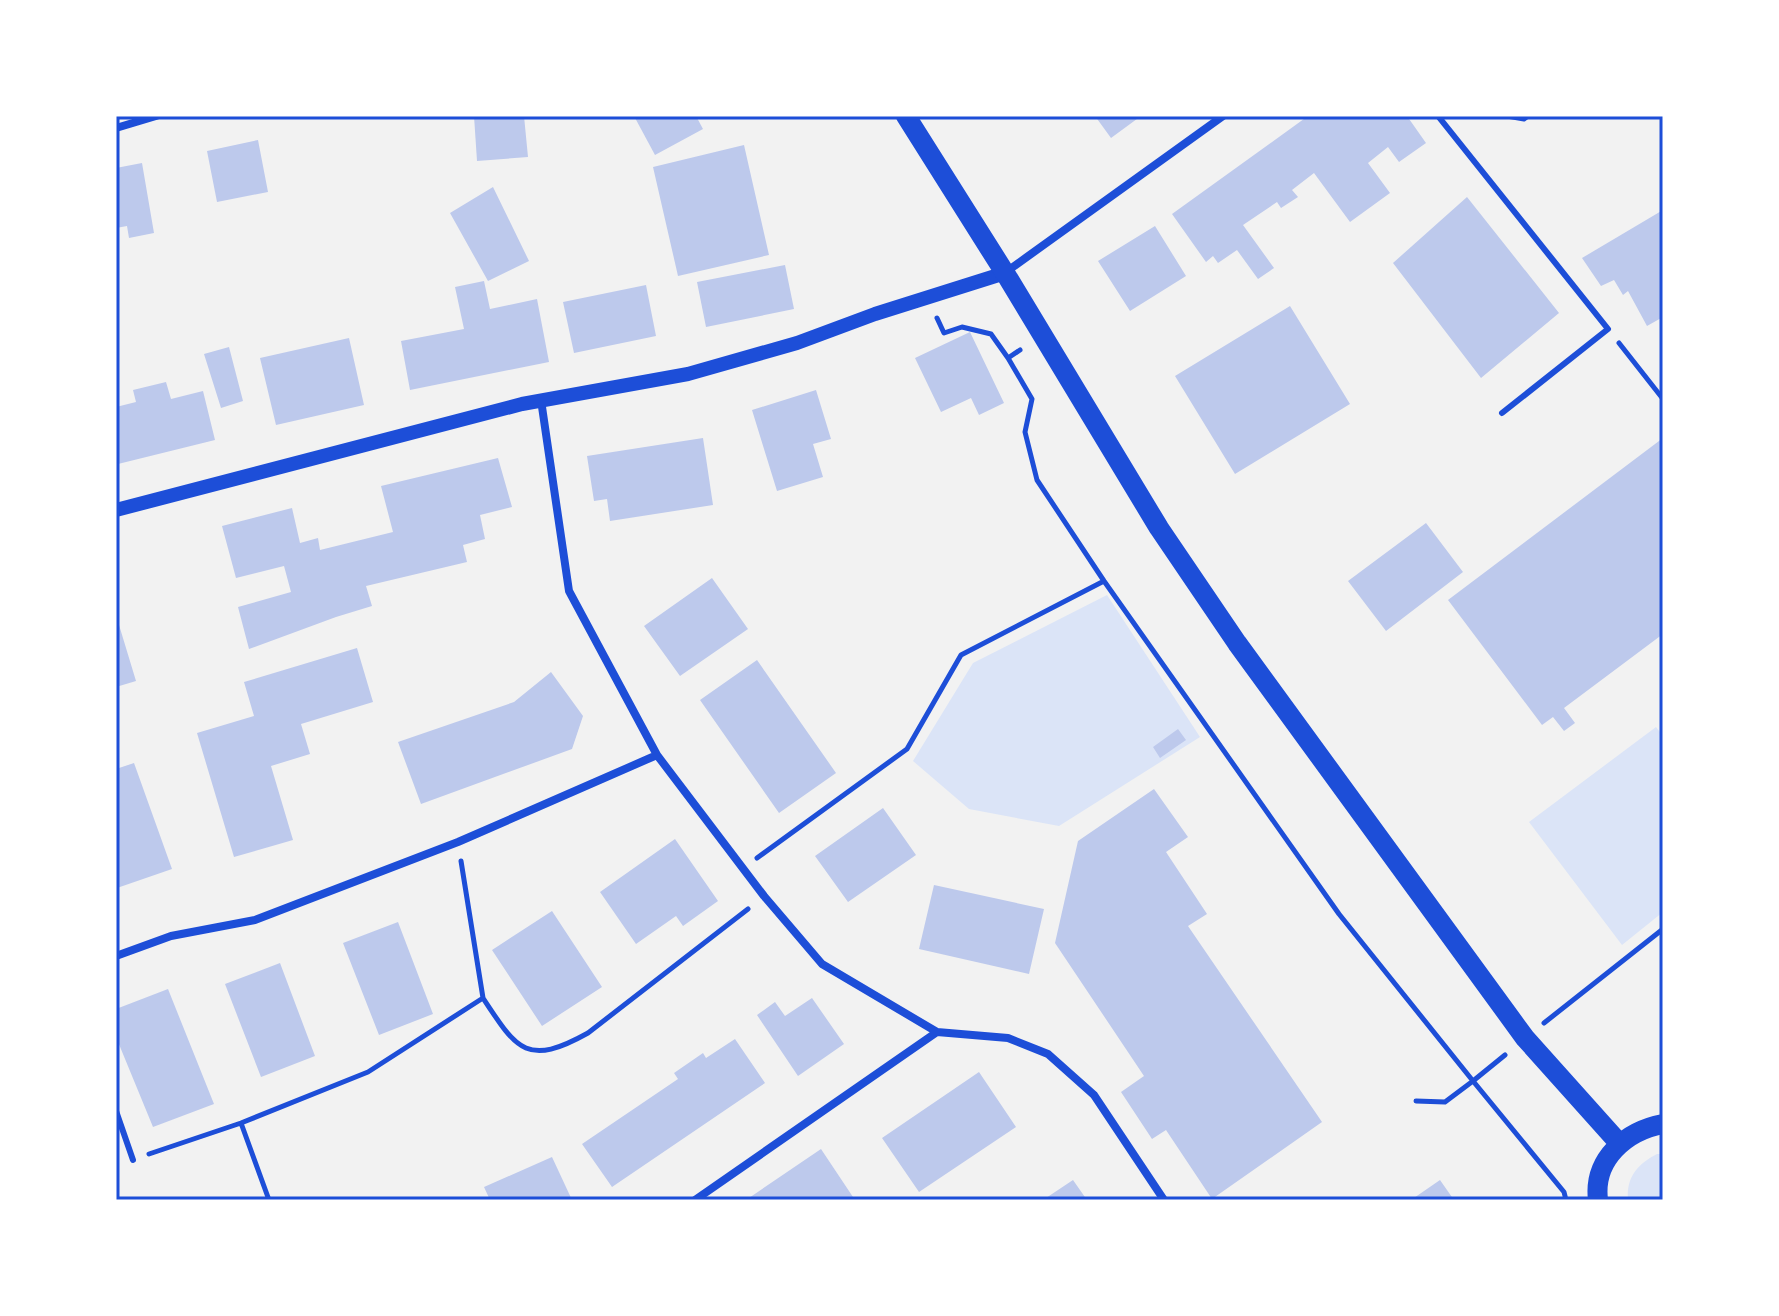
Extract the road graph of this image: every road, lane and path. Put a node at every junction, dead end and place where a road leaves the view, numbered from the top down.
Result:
1 (156, 116) edge
2 (906, 116) edge
3 (1223, 116) edge
4 (1438, 116) edge
5 (1507, 116) edge
6 (1528, 116) edge
7 (116, 128) edge
8 (1005, 273) junction
9 (928, 296) junction
10 (1608, 329) junction
11 (1041, 336) junction
12 (1008, 358) junction
13 (541, 399) junction
14 (1663, 399) edge
15 (1502, 413) dead end
16 (116, 510) edge
17 (1104, 581) junction
18 (657, 755) junction
19 (458, 842) junction
20 (745, 867) junction
21 (764, 896) junction
22 (1663, 929) edge
23 (116, 956) edge
24 (483, 998) junction
25 (937, 1032) junction
26 (1525, 1038) junction
27 (1473, 1081) junction
28 (1416, 1101) dead end
29 (116, 1111) edge
30 (241, 1123) junction
31 (1663, 1124) edge
32 (1619, 1143) junction
33 (133, 1160) joint
34 (269, 1200) edge
35 (695, 1200) edge
36 (1164, 1200) edge
37 (1566, 1200) edge
38 (1598, 1200) edge

1 - 7 street
2 - 8 main road
3 - 8 street
4 - 10 lane
5 - 6 path
8 - 9 street
8 - 11 main road
9 - 12 path
9 - 13 street
10 - 14 path
10 - 15 lane
11 - 12 path
11 - 26 main road
12 - 17 path
13 - 16 street
13 - 18 street
17 - 20 path
17 - 27 path
18 - 19 street
18 - 20 street
19 - 23 street
19 - 24 path
20 - 21 street
21 - 24 path
21 - 25 street
22 - 26 path
24 - 30 path
25 - 35 street
25 - 36 street
26 - 27 path
26 - 32 main road
27 - 28 path
27 - 37 path
29 - 33 lane
30 - 33 path
30 - 34 path
31 - 32 main road
32 - 38 main road

